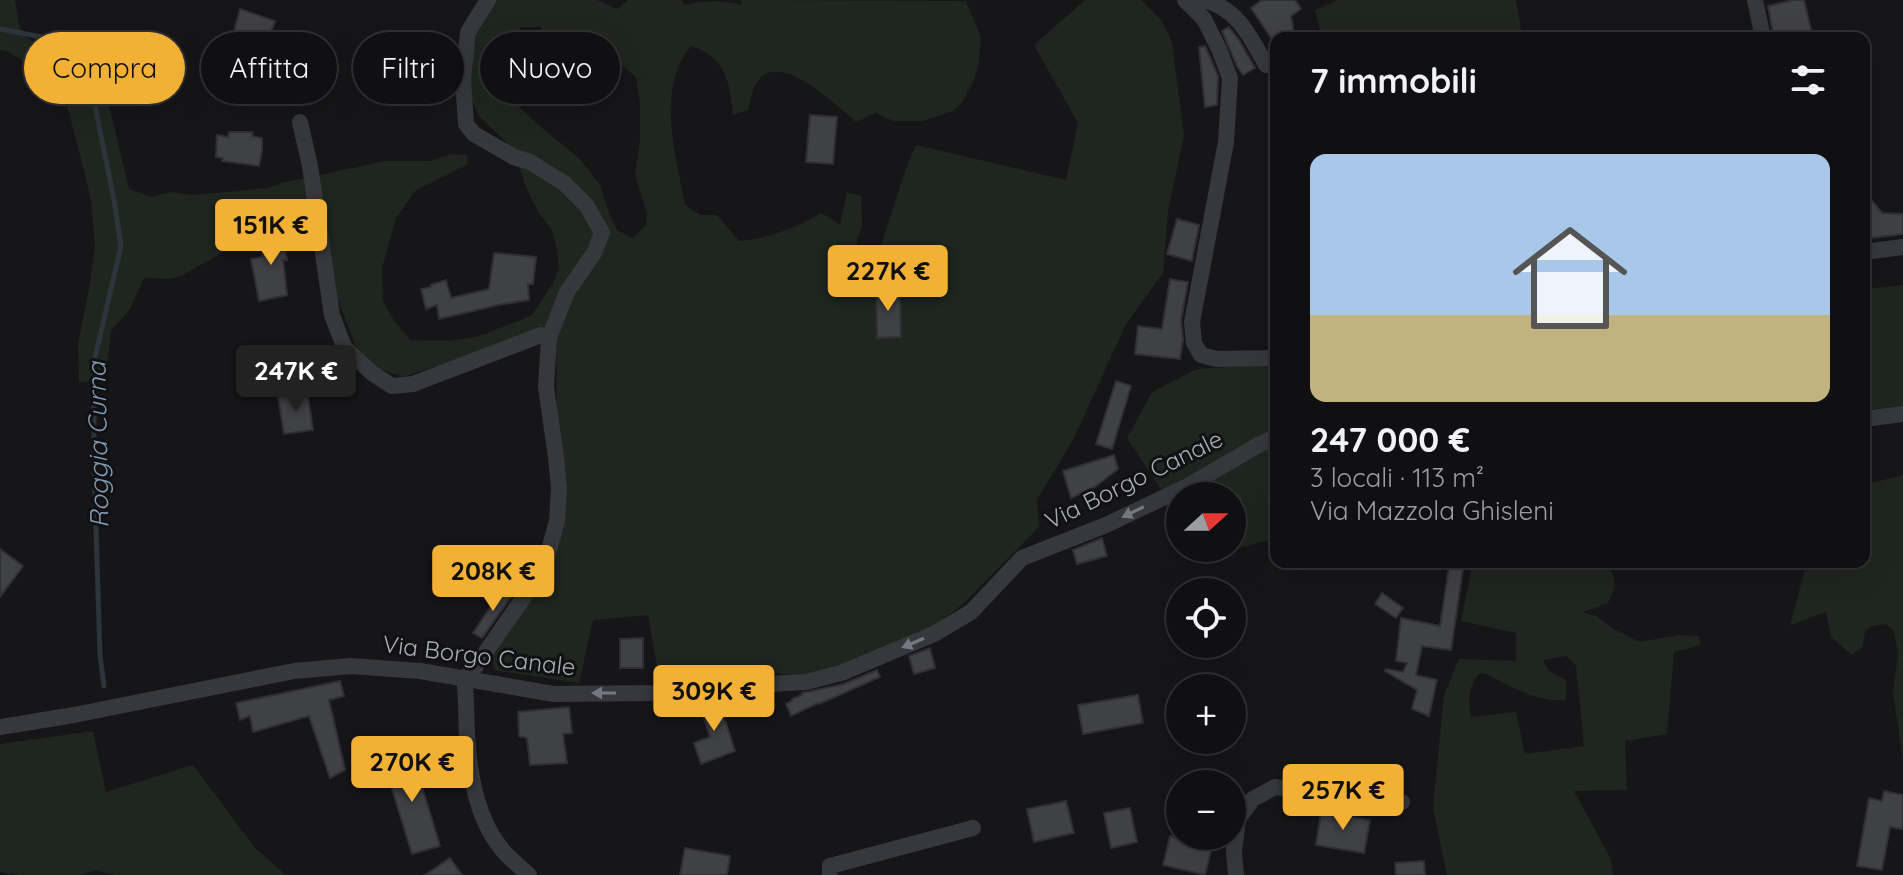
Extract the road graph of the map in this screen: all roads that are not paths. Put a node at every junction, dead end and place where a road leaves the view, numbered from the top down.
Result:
1 (488, 0) edge
2 (1185, 0) edge
3 (1204, 0) edge
4 (1755, 0) edge
5 (1762, 32) edge
6 (1266, 65) dead end
7 (300, 122) dead end
8 (1903, 247) edge
9 (1870, 251) edge
10 (549, 338) junction
11 (1270, 358) edge
12 (1903, 414) edge
13 (1870, 418) edge
14 (1270, 440) edge
15 (464, 679) junction
16 (0, 727) edge
17 (1402, 802) dead end
18 (973, 828) dead end
19 (529, 875) edge
20 (830, 875) edge
21 (1236, 875) edge

1 - 10 street
2 - 11 street
3 - 6 street
4 - 5 street
7 - 10 street
8 - 9 street
10 - 15 street
12 - 13 street
14 -> 15 street, Via Borgo Canale
15 - 16 street, Via Borgo Canale
15 - 19 street
17 - 21 street
18 - 20 street

